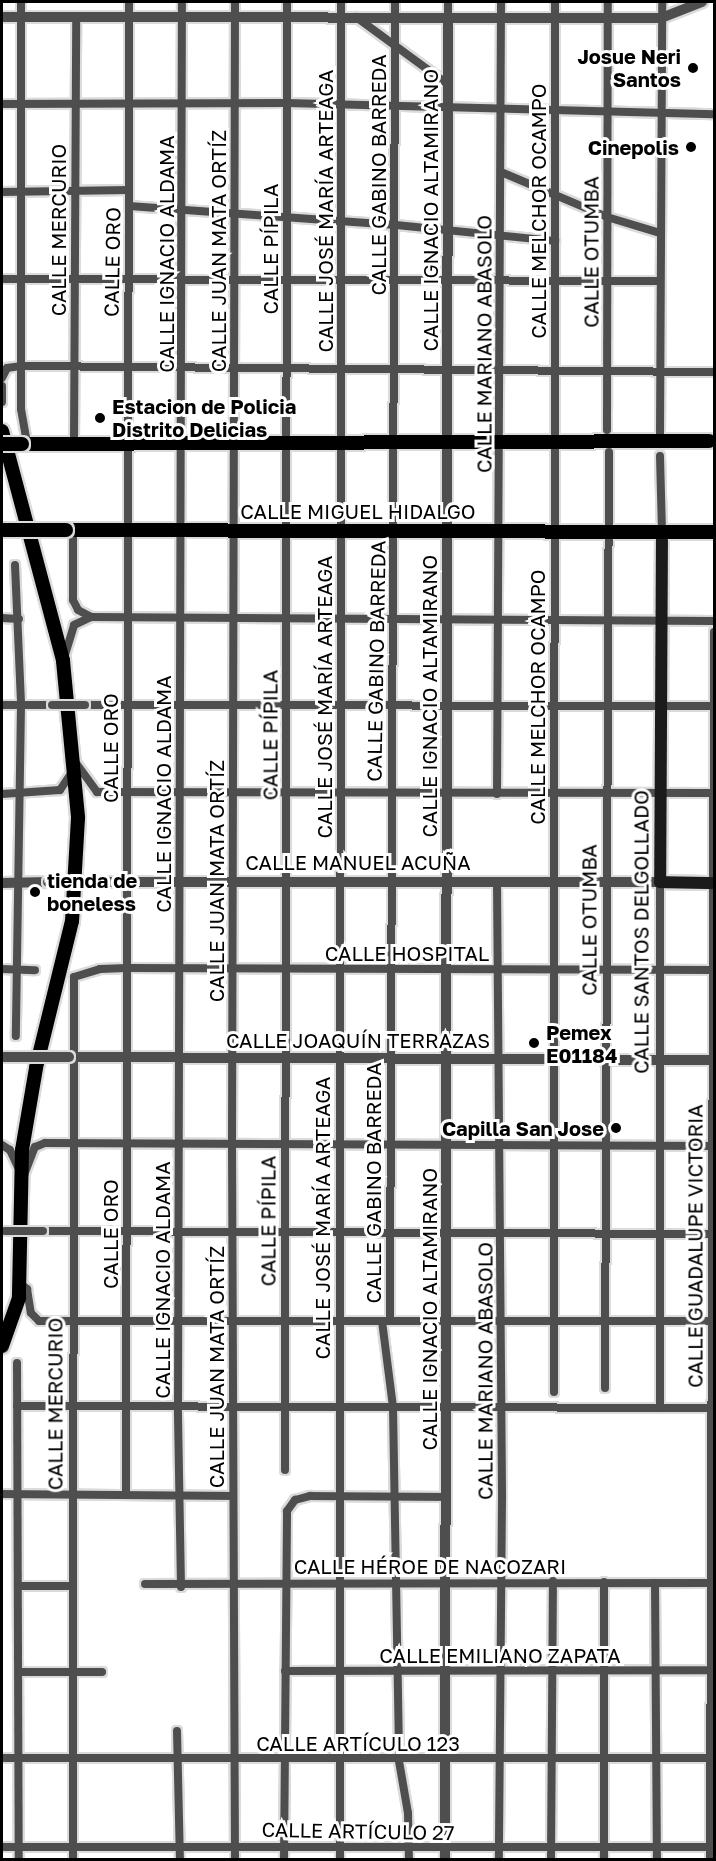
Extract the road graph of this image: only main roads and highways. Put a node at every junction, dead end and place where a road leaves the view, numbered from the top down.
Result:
1 (2, 431) edge
2 (709, 441) dead end
3 (2, 444) edge
4 (3, 530) edge
5 (662, 532) junction
6 (714, 532) edge
7 (660, 882) joint
8 (713, 883) edge
9 (2, 1346) edge

1 - 9 main road
2 - 3 main road, bridge
4 - 5 main road, CALLE MIGUEL HIDALGO, bridge
5 - 6 main road, CALLE MIGUEL HIDALGO
5 - 7 main road, CALLE SANTOS DELGOLLADO
7 - 8 main road, CALLE MANUEL ACUÑA

